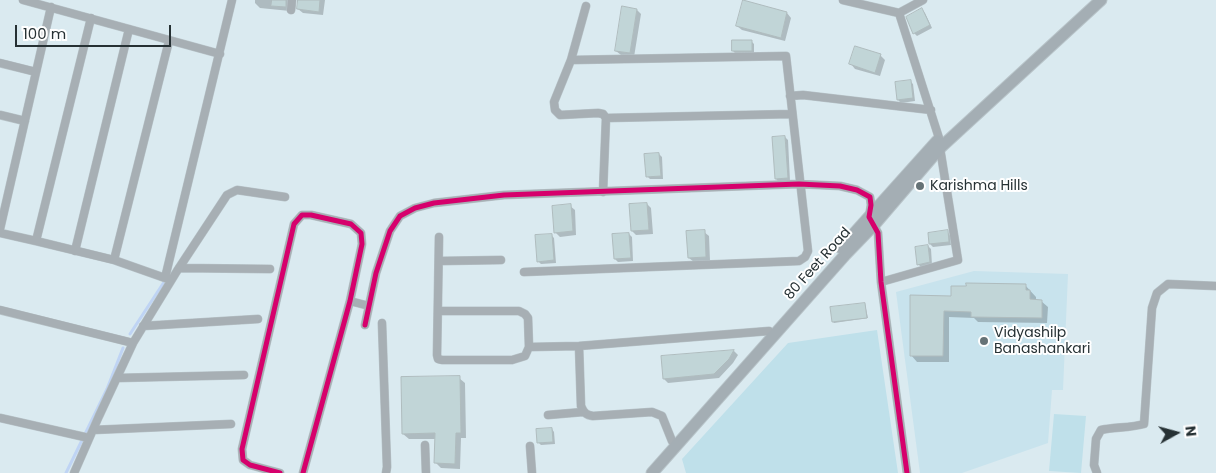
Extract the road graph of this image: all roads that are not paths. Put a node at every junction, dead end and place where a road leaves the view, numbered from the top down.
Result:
1 (23, 0) edge
2 (232, 0) edge
3 (292, 0) edge
4 (843, 0) edge
5 (923, 0) edge
6 (1089, 0) edge
7 (1101, 0) edge
8 (586, 6) dead end
9 (51, 7) junction
10 (291, 10) dead end
11 (899, 13) junction
12 (91, 18) junction
13 (130, 29) junction
14 (169, 40) junction
15 (220, 54) junction
16 (571, 60) junction
17 (0, 63) edge
18 (36, 72) junction
19 (790, 96) junction
20 (931, 110) junction
21 (792, 114) junction
22 (0, 115) edge
23 (606, 118) junction
24 (25, 121) junction
25 (940, 143) junction
26 (799, 184) junction
27 (603, 192) junction
28 (285, 197) dead end
29 (871, 221) junction
30 (0, 229) edge
31 (0, 233) edge
32 (438, 237) dead end
33 (36, 241) junction
34 (75, 251) junction
35 (114, 260) junction
36 (501, 260) dead end
37 (439, 261) junction
38 (179, 268) junction
39 (270, 269) dead end
40 (524, 272) dead end
41 (881, 282) junction
42 (1216, 286) edge
43 (350, 301) junction
44 (369, 306) junction
45 (0, 310) edge
46 (438, 311) junction
47 (258, 319) dead end
48 (382, 323) dead end
49 (365, 324) dead end
50 (144, 326) junction
51 (769, 331) junction
52 (134, 343) junction
53 (579, 346) junction
54 (529, 347) junction
55 (244, 375) dead end
56 (117, 378) junction
57 (583, 412) junction
58 (548, 415) dead end
59 (0, 418) edge
60 (232, 424) dead end
61 (90, 435) junction
62 (672, 441) junction
63 (425, 445) dead end
64 (530, 446) dead end
65 (388, 471) edge
66 (74, 473) edge
67 (280, 473) edge
68 (303, 473) edge
69 (426, 473) edge
70 (532, 473) edge
71 (643, 473) edge
72 (652, 473) edge
73 (907, 473) edge
74 (1097, 473) edge

1 - 9 street
2 - 15 street
3 - 10 street
4 - 11 street
5 - 11 street
6 - 25 main road, 80 Feet Road
7 - 25 main road, 80 Feet Road
8 - 16 street
9 - 12 street
9 - 18 street
11 - 20 street
12 - 13 street
12 - 33 street
13 - 14 street
13 - 34 street
14 - 15 street
14 - 35 street
15 - 35 street
16 - 19 street
16 - 23 street
17 - 18 street
18 - 24 street
19 - 20 street
19 - 21 street
20 - 25 street
21 - 23 street
21 - 26 street
22 - 24 street
23 - 27 street
24 - 30 street
25 - 29 main road, 80 Feet Road
25 - 41 street
26 - 27 street
26 - 29 street
26 - 40 street
27 - 44 street
28 - 38 street
29 - 41 street
29 - 51 main road, 80 Feet Road
29 - 72 main road, 80 Feet Road
31 - 33 street
32 - 37 street
33 - 34 street
34 - 35 street
36 - 37 street
37 - 46 street
38 - 39 street
38 - 50 street
41 - 73 street
42 - 74 street
43 - 44 street
43 - 67 street
43 - 68 street
44 - 49 street
45 - 52 street
46 - 54 street
46 - 54 street
47 - 50 street
48 - 65 street
50 - 52 street
51 - 53 street
51 - 62 main road, 80 Feet Road
52 - 56 street
53 - 54 street
53 - 57 street
55 - 56 street
56 - 61 street
57 - 58 street
57 - 62 street
59 - 61 street
60 - 61 street
61 - 66 street
62 - 71 main road, 80 Feet Road
63 - 69 street
64 - 70 street

